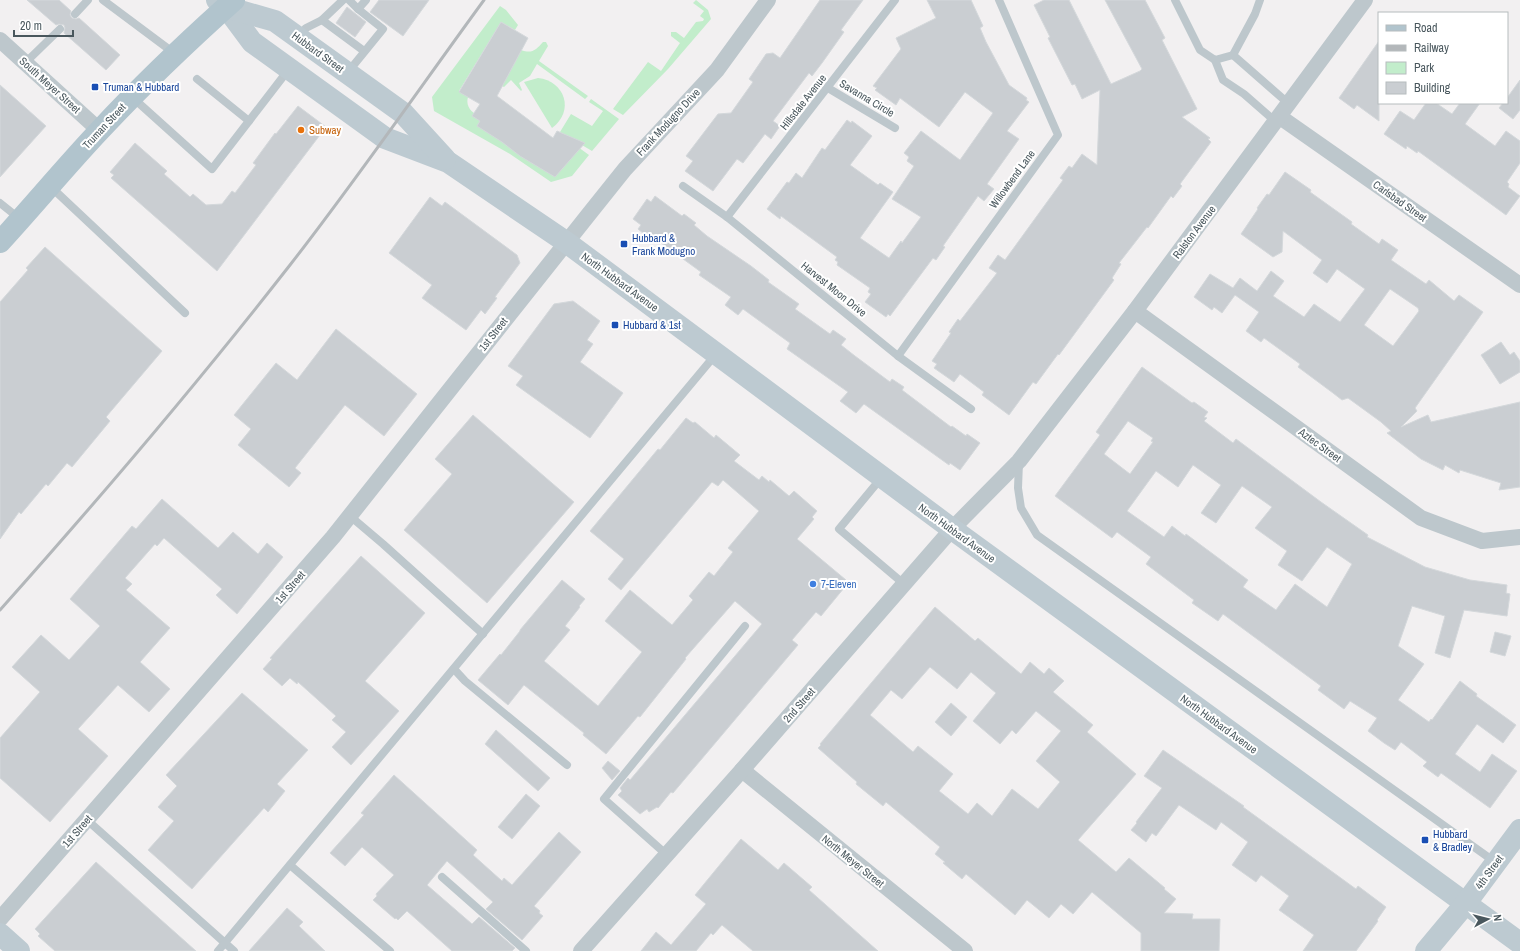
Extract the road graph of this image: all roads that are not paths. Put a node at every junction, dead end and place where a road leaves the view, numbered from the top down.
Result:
1 (88, 0) edge
2 (103, 0) edge
3 (343, 0) edge
4 (349, 0) edge
5 (366, 0) edge
6 (768, 0) edge
7 (895, 0) edge
8 (998, 0) edge
9 (1175, 0) edge
10 (1260, 0) edge
11 (1365, 0) edge
12 (226, 2) edge
13 (358, 9) junction
14 (74, 14) dead end
15 (322, 20) junction
16 (60, 29) dead end
17 (298, 37) junction
18 (0, 40) edge
19 (364, 51) junction
20 (175, 54) junction
21 (1233, 55) junction
22 (1215, 60) junction
23 (25, 63) junction
24 (289, 69) junction
25 (348, 73) junction
26 (198, 79) dead end
27 (828, 88) junction
28 (131, 97) junction
29 (1289, 104) junction
30 (403, 113) joint
31 (1278, 119) junction
32 (249, 121) junction
33 (895, 128) dead end
34 (99, 130) junction
35 (448, 162) junction
36 (50, 186) junction
37 (683, 186) dead end
38 (0, 203) edge
39 (727, 217) junction
40 (20, 220) junction
41 (0, 242) edge
42 (566, 242) junction
43 (1520, 285) edge
44 (1135, 311) junction
45 (185, 313) dead end
46 (717, 354) junction
47 (898, 356) junction
48 (971, 409) dead end
49 (1019, 461) junction
50 (882, 477) junction
51 (350, 516) junction
52 (952, 529) junction
53 (1520, 537) edge
54 (904, 584) junction
55 (745, 626) dead end
56 (483, 634) junction
57 (454, 669) junction
58 (567, 765) dead end
59 (742, 770) junction
60 (87, 820) junction
61 (1520, 830) edge
62 (667, 855) junction
63 (1496, 862) junction
64 (290, 865) junction
65 (442, 877) dead end
66 (1466, 903) junction
67 (0, 919) edge
68 (0, 934) edge
69 (225, 943) junction
70 (1520, 943) edge
71 (19, 951) edge
72 (218, 951) edge
73 (234, 951) edge
74 (390, 951) edge
75 (526, 951) edge
76 (581, 951) edge
77 (965, 951) edge
78 (1426, 951) edge

1 - 14 lane
2 - 20 lane
3 - 15 lane
4 - 13 lane
5 - 13 lane
6 - 42 street, Frank Modugno Drive
7 - 27 lane, Hillsdale Avenue
8 - 47 lane, Willowbend Lane
9 - 22 lane
10 - 21 lane
11 - 29 street, Ralston Avenue
12 - 17 main road, Hubbard Street
12 - 20 main road, Truman Street
12 - 24 main road
13 - 19 lane
15 - 17 lane
15 - 19 lane
16 - 23 lane
17 - 25 main road, Hubbard Street
18 - 23 street, South Meyer Street
19 - 25 lane
20 - 28 main road, Truman Street
21 - 22 lane
21 - 29 lane
22 - 31 lane
23 - 34 street, South Meyer Street
24 - 32 lane
24 - 35 main road, North Hubbard Avenue
25 - 30 main road, Hubbard Street
26 - 32 lane
27 - 33 lane, Savanna Circle
27 - 39 lane, Hillsdale Avenue
28 - 32 lane
28 - 34 main road, Truman Street
29 - 31 street, Ralston Avenue
30 - 35 main road, North Hubbard Avenue
31 - 43 street, Carlsbad Street
31 - 44 street, Ralston Avenue
34 - 36 main road, Truman Street
35 - 42 main road, North Hubbard Avenue
36 - 40 main road, Truman Street
36 - 45 lane
37 - 39 lane, Harvest Moon Drive
38 - 40 lane
39 - 47 lane, Harvest Moon Drive
40 - 41 main road, Truman Street
42 - 46 main road, North Hubbard Avenue
42 - 51 street, 1st Street
44 - 49 street, Ralston Avenue
44 - 53 street, Aztec Street
46 - 50 main road, North Hubbard Avenue
46 - 56 lane
47 - 48 lane, Harvest Moon Drive
49 - 52 street, 2nd Street
49 - 63 lane
50 - 52 main road, North Hubbard Avenue
50 - 54 lane
51 - 56 lane
51 - 60 street, 1st Street
52 - 54 street, 2nd Street
52 - 66 main road, North Hubbard Avenue
54 - 59 street, 2nd Street
55 - 62 lane
56 - 57 lane
57 - 58 lane
57 - 64 lane
59 - 62 street, 2nd Street
59 - 77 street, North Meyer Street
60 - 67 street, 1st Street
60 - 69 lane
61 - 63 main road, 4th Street
62 - 76 street, 2nd Street
63 - 66 main road, 4th Street
64 - 69 lane
64 - 74 lane
65 - 75 lane
66 - 70 main road
66 - 78 main road, 4th Street
68 - 71 main road
69 - 72 lane
69 - 73 lane

